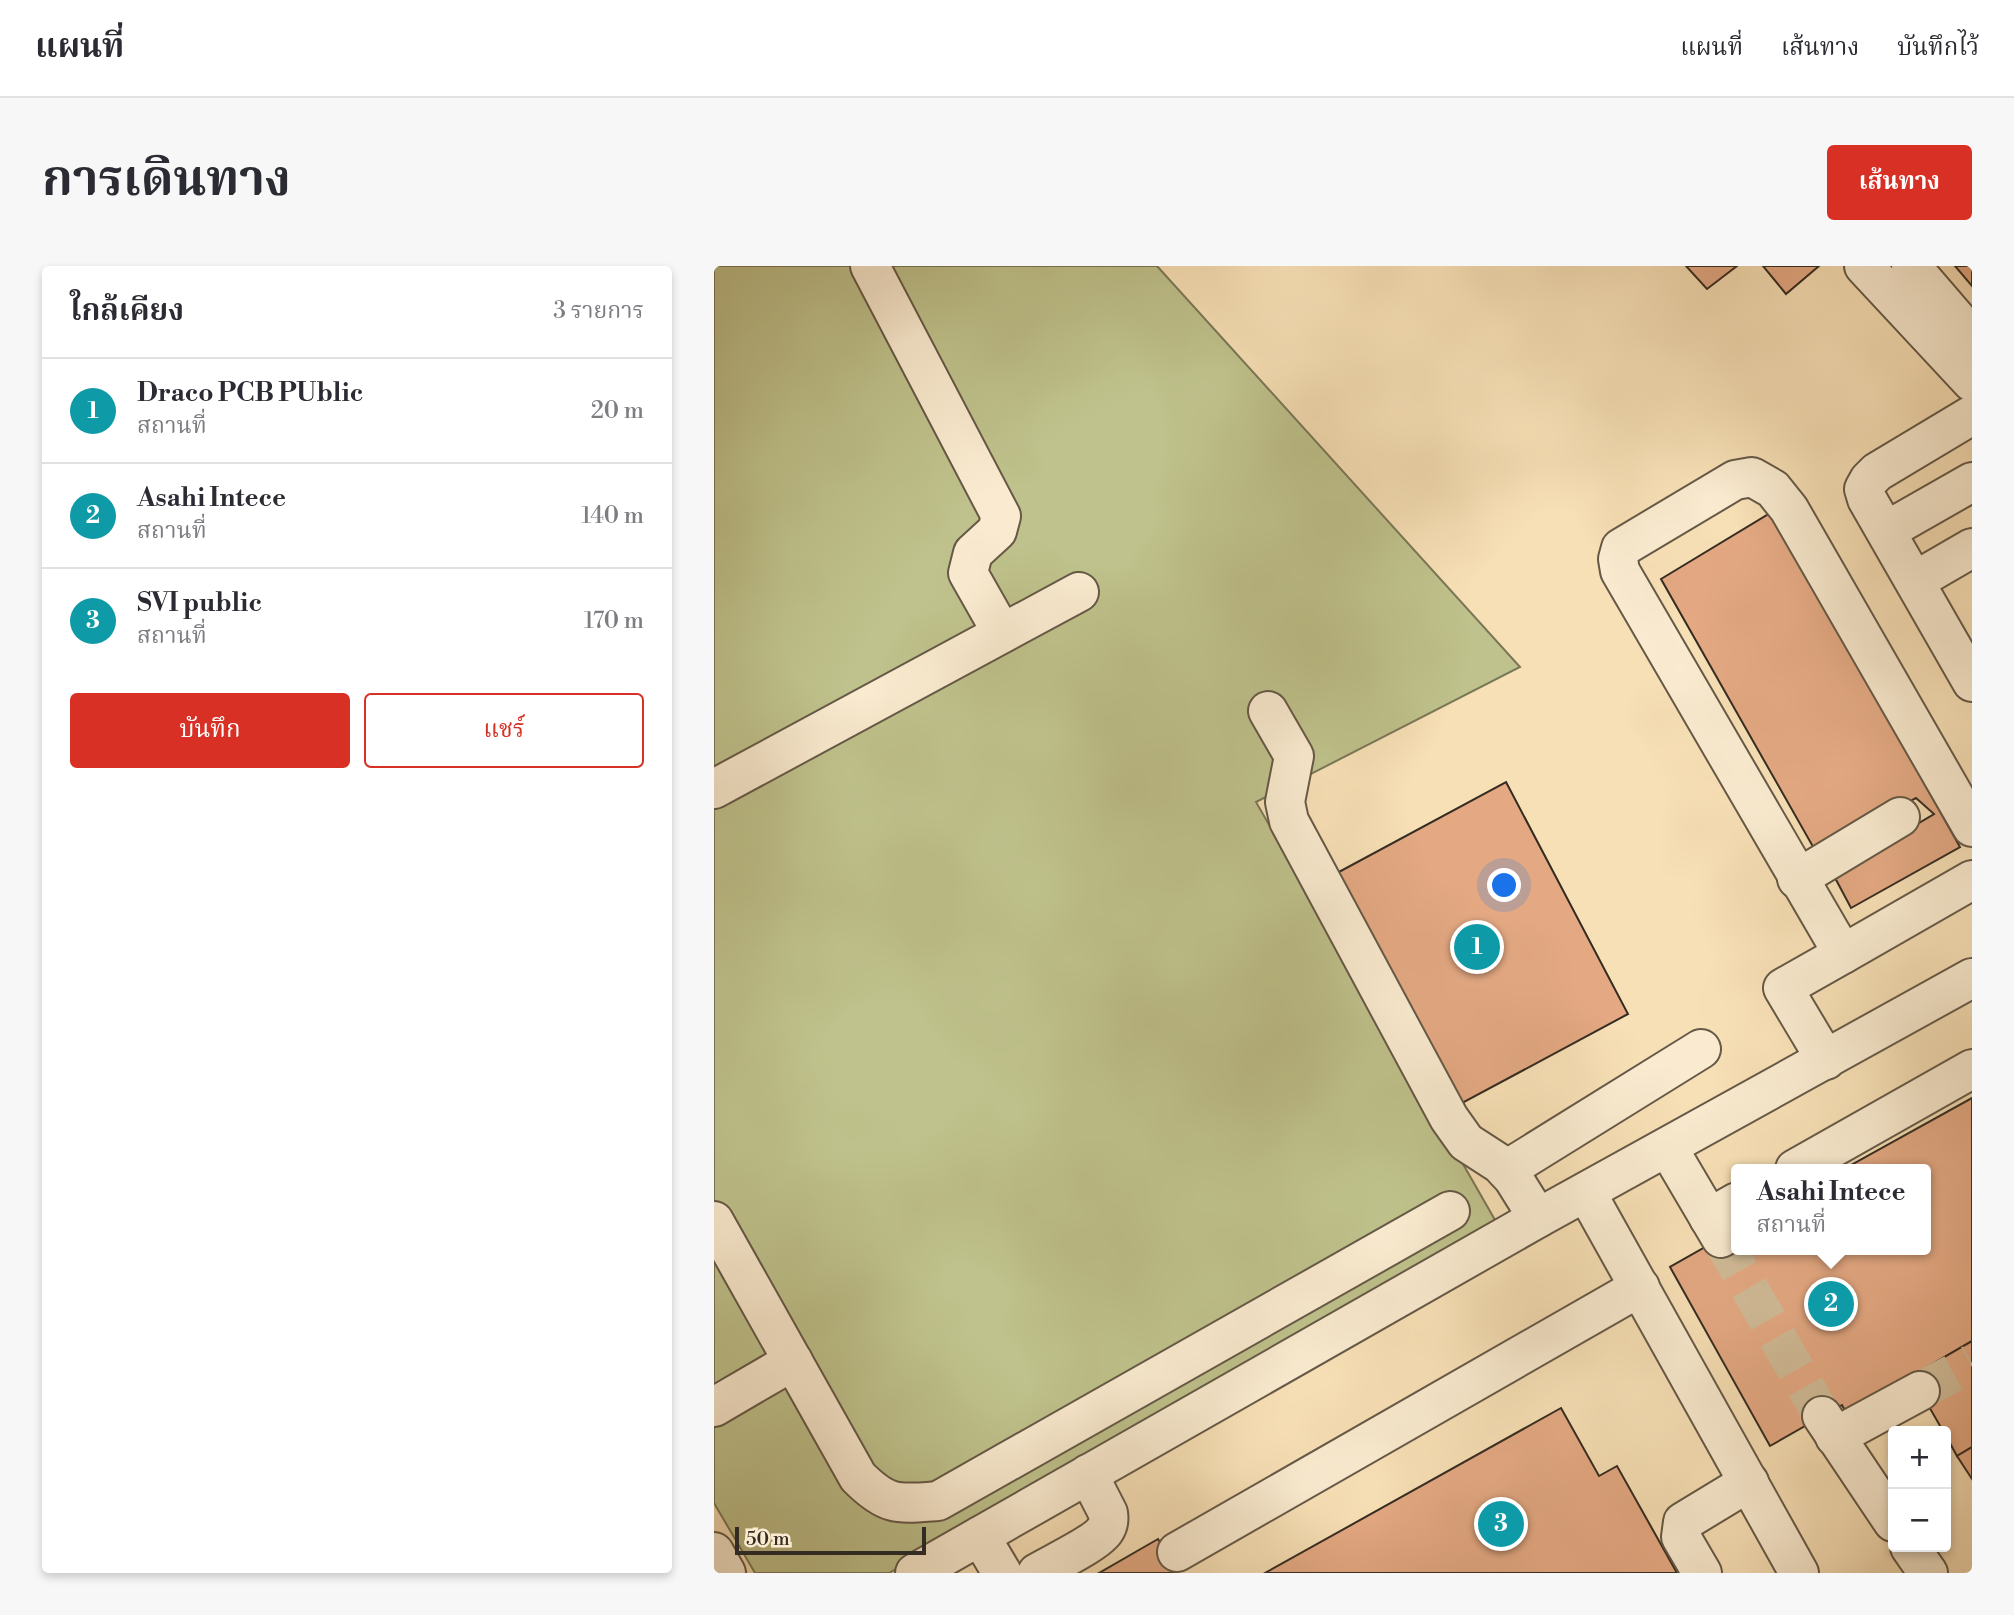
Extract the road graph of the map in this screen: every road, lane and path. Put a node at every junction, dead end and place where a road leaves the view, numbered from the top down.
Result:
1 (870, 266) edge
2 (1864, 266) edge
3 (1911, 266) edge
4 (1972, 337) edge
5 (1972, 382) edge
6 (1972, 415) edge
7 (1972, 482) edge
8 (1886, 531) junction
9 (1972, 548) edge
10 (1914, 581) junction
11 (1079, 592) dead end
12 (1959, 627) edge
13 (1002, 633) junction
14 (1972, 682) edge
15 (1268, 711) dead end
16 (714, 789) edge
17 (1900, 817) dead end
18 (1972, 827) edge
19 (1797, 879) junction
20 (1972, 880) edge
21 (1843, 954) junction
22 (1972, 978) edge
23 (1702, 1049) dead end
24 (1826, 1060) junction
25 (1972, 1069) edge
26 (1668, 1148) junction
27 (1804, 1164) edge
28 (1506, 1170) junction
29 (1586, 1192) junction
30 (1450, 1210) dead end
31 (1538, 1219) junction
32 (1722, 1219) tunnel mouth
33 (714, 1221) edge
34 (1640, 1287) junction
35 (793, 1361) junction
36 (1920, 1391) tunnel mouth
37 (714, 1407) edge
38 (1088, 1474) junction
39 (1749, 1482) junction
40 (1888, 1514) edge
41 (981, 1536) junction
42 (714, 1552) edge
43 (1177, 1552) dead end
44 (1913, 1552) edge
45 (726, 1573) edge
46 (915, 1573) edge
47 (1002, 1573) edge
48 (1037, 1573) edge
49 (1702, 1573) edge
50 (1799, 1573) edge
51 (1928, 1573) edge

1 - 13 street
2 - 5 street
3 - 4 street
6 - 8 street
7 - 8 street
8 - 10 street
9 - 10 street
10 - 12 street
11 - 13 street
12 - 14 street
13 - 16 street
15 - 28 street
17 - 19 street
18 - 19 street
19 - 21 street
20 - 21 street
21 - 24 street
22 - 24 street
23 - 28 street
24 - 26 street
25 - 27 street
26 - 29 street
26 - 32 street
28 - 31 street
29 - 31 street
29 - 34 street
30 - 35 street
31 - 38 street
33 - 35 street
34 - 39 street
34 - 43 street
35 - 37 street
36 - 40 street
38 - 41 street
38 - 48 street
39 - 49 street
39 - 50 street
41 - 46 street
41 - 47 street
42 - 45 street
44 - 51 street

